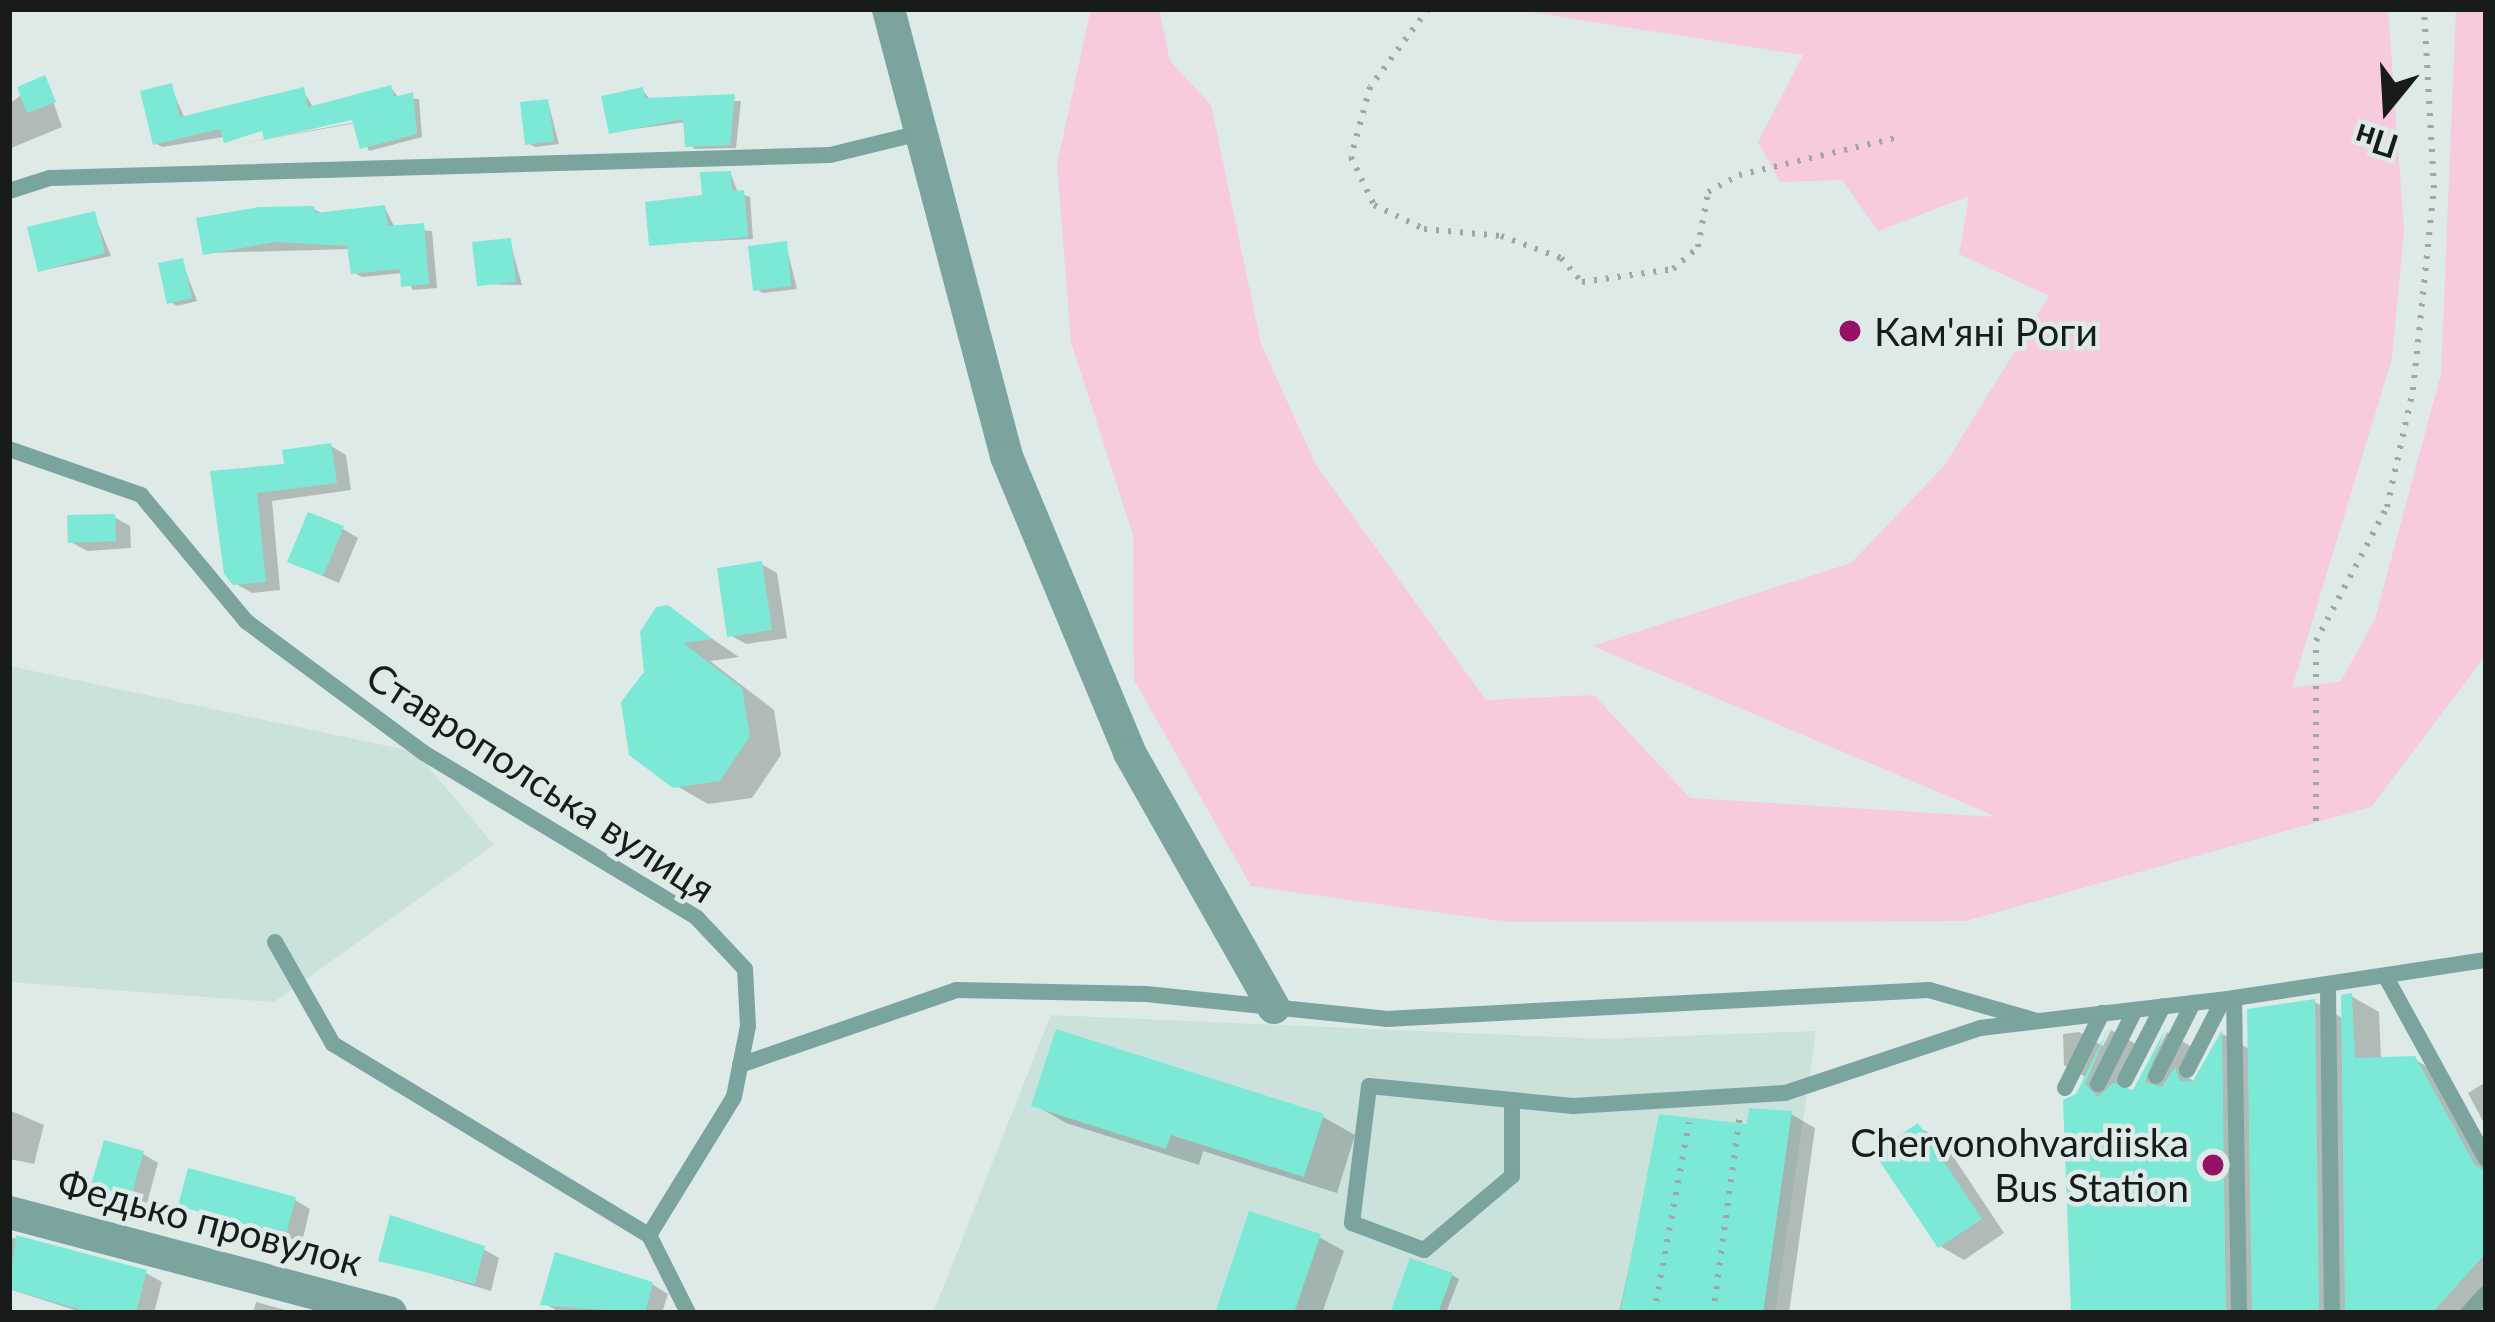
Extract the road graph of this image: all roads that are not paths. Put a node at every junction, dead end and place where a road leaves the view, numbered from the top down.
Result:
1 (888, 9) edge
2 (925, 132) junction
3 (9, 191) edge
4 (9, 449) edge
5 (275, 942) dead end
6 (2486, 961) edge
7 (2387, 979) junction
8 (2328, 988) junction
9 (2228, 999) junction
10 (2193, 1003) junction
11 (2163, 1006) junction
12 (1273, 1007) junction
13 (2135, 1010) junction
14 (2102, 1013) junction
15 (2037, 1021) junction
16 (740, 1065) junction
17 (2187, 1070) dead end
18 (2156, 1076) dead end
19 (2126, 1081) dead end
20 (2098, 1084) dead end
21 (2065, 1088) dead end
22 (1513, 1100) junction
23 (2486, 1159) edge
24 (9, 1212) edge
25 (649, 1234) junction
26 (2486, 1294) edge
27 (692, 1310) edge
28 (390, 1313) edge
29 (2239, 1313) edge
30 (2332, 1313) edge
31 (2468, 1313) edge

1 - 2 street
2 - 3 lane
2 - 12 street
4 - 16 lane, Ставрополська вулиця
5 - 25 lane
6 - 7 lane
7 - 8 lane
7 - 23 lane
8 - 9 lane
8 - 30 lane
9 - 10 lane
9 - 17 lane
9 - 29 lane
10 - 11 lane
10 - 18 lane
11 - 13 lane
11 - 19 lane
12 - 15 lane
12 - 16 lane
13 - 14 lane
13 - 20 lane
14 - 15 lane
14 - 21 lane
15 - 22 lane
16 - 25 lane, Ставрополська вулиця
22 - 22 lane
24 - 28 street, Федько провулок
25 - 27 lane
26 - 31 lane

